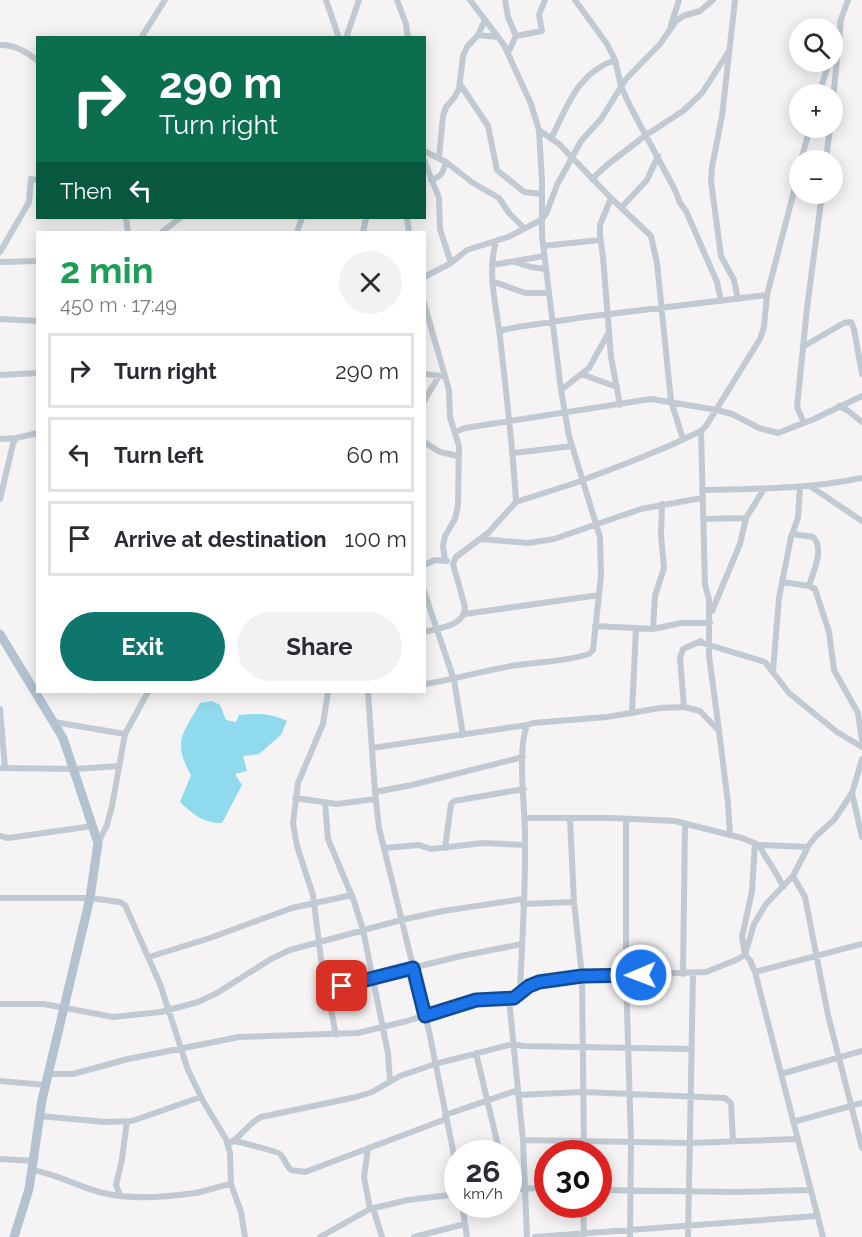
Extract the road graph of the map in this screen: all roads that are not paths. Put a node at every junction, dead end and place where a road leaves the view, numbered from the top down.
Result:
1 (165, 0) edge
2 (326, 0) edge
3 (358, 0) edge
4 (397, 0) edge
5 (470, 0) edge
6 (505, 0) edge
7 (545, 0) edge
8 (575, 0) edge
9 (679, 0) edge
10 (713, 0) edge
11 (735, 0) edge
12 (848, 0) edge
13 (842, 18) edge
14 (485, 20) junction
15 (669, 30) junction
16 (478, 35) junction
17 (142, 36) edge
18 (338, 36) edge
19 (347, 36) edge
20 (408, 36) edge
21 (516, 36) junction
22 (498, 37) junction
23 (0, 45) edge
24 (729, 50) junction
25 (508, 53) junction
26 (36, 60) edge
27 (615, 60) junction
28 (728, 67) junction
29 (711, 80) junction
30 (460, 84) junction
31 (621, 86) junction
32 (466, 94) junction
33 (454, 98) junction
34 (539, 130) junction
35 (646, 135) junction
36 (551, 139) junction
37 (426, 153) edge
38 (658, 156) junction
39 (439, 158) junction
40 (573, 159) junction
41 (446, 162) junction
42 (426, 170) edge
43 (592, 179) junction
44 (36, 180) edge
45 (431, 180) junction
46 (542, 194) junction
47 (611, 198) junction
48 (791, 204) edge
49 (821, 204) edge
50 (621, 208) junction
51 (179, 219) edge
52 (514, 219) junction
53 (541, 220) junction
54 (524, 228) junction
55 (163, 231) edge
56 (516, 233) junction
57 (600, 240) junction
58 (496, 242) junction
59 (543, 246) junction
60 (0, 252) edge
61 (544, 256) junction
62 (36, 261) edge
63 (0, 262) edge
64 (515, 262) junction
65 (451, 263) junction
66 (492, 264) junction
67 (545, 268) junction
68 (426, 276) edge
69 (492, 281) junction
70 (549, 293) junction
71 (767, 295) junction
72 (738, 299) junction
73 (721, 301) junction
74 (661, 309) junction
75 (609, 315) junction
76 (427, 318) edge
77 (0, 319) edge
78 (36, 321) edge
79 (553, 322) junction
80 (609, 332) junction
81 (500, 333) junction
82 (434, 337) junction
83 (426, 338) edge
84 (804, 346) junction
85 (36, 373) edge
86 (426, 374) edge
87 (581, 374) junction
88 (862, 374) edge
89 (0, 375) edge
90 (442, 376) junction
91 (617, 387) junction
92 (561, 390) junction
93 (862, 396) edge
94 (426, 398) edge
95 (671, 401) junction
96 (620, 405) junction
97 (839, 406) junction
98 (717, 410) junction
99 (565, 414) junction
100 (510, 421) junction
101 (862, 422) edge
102 (804, 423) junction
103 (701, 431) junction
104 (455, 432) junction
105 (36, 433) edge
106 (16, 438) junction
107 (0, 439) edge
108 (683, 439) junction
109 (426, 443) edge
110 (572, 446) junction
111 (514, 453) junction
112 (458, 456) junction
113 (862, 478) edge
114 (582, 480) junction
115 (810, 486) junction
116 (800, 487) junction
117 (764, 489) junction
118 (702, 490) junction
119 (702, 498) junction
120 (0, 499) edge
121 (516, 502) junction
122 (662, 504) junction
123 (746, 518) junction
124 (704, 519) junction
125 (862, 521) edge
126 (597, 525) junction
127 (792, 534) junction
128 (480, 539) junction
129 (445, 560) junction
130 (426, 564) edge
131 (453, 564) junction
132 (782, 582) junction
133 (808, 586) junction
134 (599, 595) junction
135 (426, 596) edge
136 (465, 614) junction
137 (711, 614) junction
138 (710, 623) junction
139 (595, 626) junction
140 (438, 628) junction
141 (636, 628) junction
142 (653, 630) junction
143 (426, 631) edge
144 (0, 634) edge
145 (709, 636) junction
146 (699, 642) junction
147 (709, 644) junction
148 (3, 645) edge
149 (773, 671) junction
150 (454, 680) junction
151 (426, 684) edge
152 (147, 693) edge
153 (328, 693) edge
154 (369, 693) edge
155 (684, 707) junction
156 (0, 709) edge
157 (632, 712) junction
158 (53, 722) junction
159 (527, 725) junction
160 (719, 731) junction
161 (125, 734) junction
162 (463, 735) junction
163 (862, 740) edge
164 (862, 747) edge
165 (372, 748) junction
166 (523, 757) junction
167 (862, 759) edge
168 (119, 766) junction
169 (3, 768) edge
170 (75, 769) junction
171 (524, 789) junction
172 (375, 792) junction
173 (852, 793) junction
174 (295, 798) junction
175 (375, 799) junction
176 (325, 803) junction
177 (525, 818) junction
178 (570, 819) junction
179 (626, 819) junction
180 (685, 823) junction
181 (93, 826) junction
182 (730, 835) junction
183 (0, 836) edge
184 (862, 837) edge
185 (98, 843) junction
186 (757, 844) junction
187 (525, 845) junction
188 (808, 847) junction
189 (384, 848) junction
190 (445, 848) junction
191 (794, 876) junction
192 (783, 887) junction
193 (352, 895) junction
194 (0, 898) edge
195 (90, 898) junction
196 (523, 902) junction
197 (574, 902) junction
198 (314, 903) junction
199 (401, 920) junction
200 (363, 930) junction
201 (318, 942) junction
202 (522, 944) junction
203 (862, 944) edge
204 (745, 955) junction
205 (818, 956) junction
206 (149, 957) junction
207 (413, 968) junction
208 (755, 972) junction
209 (683, 974) junction
210 (693, 974) junction
211 (626, 975) junction
212 (582, 976) junction
213 (373, 979) junction
214 (326, 989) junction
215 (520, 992) junction
216 (509, 999) junction
217 (0, 1004) edge
218 (63, 1007) junction
219 (169, 1011) junction
220 (425, 1016) junction
221 (382, 1027) junction
222 (336, 1035) junction
223 (513, 1044) junction
224 (583, 1047) junction
225 (180, 1048) junction
226 (629, 1048) junction
227 (692, 1049) junction
228 (862, 1051) edge
229 (476, 1053) junction
230 (839, 1059) junction
231 (435, 1064) junction
232 (390, 1068) junction
233 (48, 1074) junction
234 (781, 1074) junction
235 (400, 1076) junction
236 (0, 1081) edge
237 (390, 1081) junction
238 (46, 1084) junction
239 (518, 1092) junction
240 (583, 1092) junction
241 (630, 1094) junction
242 (690, 1096) junction
243 (201, 1097) junction
244 (488, 1099) junction
245 (862, 1103) edge
246 (851, 1106) junction
247 (39, 1116) junction
248 (446, 1117) junction
249 (127, 1121) junction
250 (793, 1122) junction
251 (797, 1139) junction
252 (451, 1140) edge
253 (497, 1140) edge
254 (523, 1140) junction
255 (534, 1140) edge
256 (584, 1140) edge
257 (612, 1141) edge
258 (631, 1141) junction
259 (733, 1141) junction
260 (231, 1143) junction
261 (690, 1143) junction
262 (368, 1148) junction
263 (862, 1148) edge
264 (0, 1159) edge
265 (33, 1166) junction
266 (231, 1184) junction
267 (522, 1188) edge
268 (525, 1188) junction
269 (534, 1188) edge
270 (612, 1190) edge
271 (629, 1190) junction
272 (810, 1190) junction
273 (688, 1191) junction
274 (120, 1195) junction
275 (444, 1196) edge
276 (372, 1209) junction
277 (817, 1216) junction
278 (464, 1218) edge
279 (583, 1218) edge
280 (465, 1224) junction
281 (687, 1227) junction
282 (629, 1234) edge
283 (584, 1235) junction
284 (14, 1237) edge
285 (245, 1237) edge
286 (320, 1237) edge
287 (382, 1237) edge
288 (414, 1237) edge
289 (467, 1237) edge
290 (527, 1237) edge
291 (535, 1237) edge
292 (687, 1237) edge
293 (822, 1237) edge

1 - 17 street
2 - 18 street
3 - 19 street
4 - 20 street
5 - 14 street
6 - 21 street
7 - 21 street
8 - 27 street
9 - 15 street
10 - 15 street
11 - 24 street
12 - 13 street
14 - 16 street
14 - 22 street
15 - 31 street
16 - 22 street
16 - 30 street
21 - 25 street
22 - 25 street
23 - 26 street
24 - 28 street
24 - 29 street
25 - 34 street
27 - 31 street
27 - 36 street
28 - 29 street
28 - 72 street
29 - 35 street
30 - 32 street
30 - 33 street
31 - 35 street
31 - 40 street
32 - 33 street
32 - 46 street
33 - 39 street
34 - 36 street
34 - 46 street
35 - 38 street
35 - 43 street
36 - 40 street
37 - 39 street
38 - 50 street
38 - 73 street
39 - 41 street
40 - 43 street
40 - 53 street
41 - 45 street
41 - 52 street
42 - 45 street
43 - 47 street
44 - 60 street
45 - 65 street
46 - 53 street
47 - 50 street
47 - 57 street
48 - 71 street
49 - 84 street
50 - 74 street
51 - 55 street
52 - 54 street
52 - 56 street
53 - 54 street
53 - 59 street
54 - 56 street
56 - 58 street
57 - 59 street
57 - 75 street
58 - 65 street
58 - 66 street
59 - 61 street
61 - 64 street
61 - 67 street
62 - 63 street
64 - 66 street
64 - 67 street
65 - 68 street
66 - 69 street
67 - 70 street
69 - 70 street
69 - 81 street
70 - 79 street
71 - 72 street
71 - 98 street
72 - 73 street
73 - 74 street
74 - 75 street
74 - 95 street
75 - 79 street
75 - 80 street
76 - 82 street
77 - 78 street
79 - 81 street
79 - 92 street
80 - 87 street
80 - 91 street
81 - 100 street
82 - 83 street
82 - 90 street
84 - 88 street
84 - 102 street
85 - 89 street
86 - 90 street
87 - 91 street
87 - 92 street
90 - 94 street
90 - 104 street
91 - 96 street
92 - 99 street
93 - 97 street
95 - 96 street
95 - 98 street
95 - 108 street
96 - 99 street
97 - 101 street
97 - 102 street
98 - 102 street
98 - 103 street
99 - 100 street
99 - 110 street
100 - 104 street
100 - 111 street
103 - 108 street
103 - 118 street
104 - 112 street
105 - 106 street
106 - 107 street
106 - 120 street
108 - 114 street
109 - 112 street
110 - 111 street
110 - 114 street
111 - 121 street
112 - 129 street
113 - 115 street
114 - 121 street
114 - 126 street
115 - 116 street
115 - 125 street
116 - 117 street
116 - 127 street
117 - 118 street
117 - 123 street
118 - 119 street
119 - 122 street
119 - 124 street
121 - 128 street
122 - 126 street
122 - 142 street
123 - 124 street
123 - 137 street
124 - 137 street
126 - 128 street
126 - 134 street
127 - 132 street
127 - 133 street
128 - 131 street
129 - 130 street
129 - 131 street
131 - 136 street
132 - 133 street
132 - 149 street
133 - 163 street
134 - 136 street
134 - 139 street
135 - 140 street
136 - 140 street
137 - 138 street
138 - 142 street
138 - 145 street
139 - 141 street
139 - 150 street
140 - 143 street
140 - 150 street
141 - 142 street
141 - 157 street
144 - 148 main road
145 - 146 street
145 - 147 street
146 - 147 street
146 - 155 street
147 - 149 street
147 - 160 street
148 - 158 main road
149 - 164 street
150 - 151 street
150 - 162 street
152 - 161 street
153 - 174 street
154 - 165 street
155 - 157 street
155 - 160 street
156 - 169 street
157 - 159 street
158 - 161 street
158 - 170 main road
159 - 162 street
159 - 166 street
160 - 182 street
161 - 168 street
162 - 165 street
165 - 172 street
166 - 171 street
166 - 172 street
167 - 173 street
168 - 170 street
168 - 185 street
169 - 170 street
170 - 181 main road
171 - 177 street
171 - 190 street
172 - 175 street
173 - 184 street
173 - 188 street
174 - 176 street
174 - 198 street
175 - 176 street
175 - 189 street
176 - 193 street
177 - 178 street
177 - 187 street
178 - 179 street
178 - 197 street
179 - 180 street
179 - 211 street
180 - 182 street
180 - 209 street
181 - 183 street
181 - 185 main road
182 - 186 street
185 - 195 main road
186 - 188 street
186 - 192 street
186 - 204 street
187 - 190 street
187 - 196 street
188 - 191 street
189 - 190 street
189 - 199 street
191 - 192 street
191 - 205 street
192 - 204 street
193 - 198 street
193 - 200 street
194 - 195 street
195 - 206 street
195 - 218 main road
196 - 197 street
196 - 199 street
196 - 202 street
197 - 212 street
198 - 201 street
198 - 206 street
199 - 200 street
199 - 207 street
200 - 201 street
200 - 213 street
201 - 214 street
201 - 219 street
202 - 207 street
202 - 215 street
203 - 205 street
204 - 208 street
204 - 210 street
205 - 208 street
205 - 230 street
206 - 219 street
207 - 213 street
207 - 220 street
208 - 234 street
209 - 210 street
209 - 211 street
210 - 227 street
211 - 212 street
211 - 226 street
212 - 215 street
212 - 224 street
213 - 214 street
213 - 221 street
214 - 222 street
215 - 216 street
216 - 220 street
216 - 223 street
217 - 218 street
218 - 219 street
218 - 233 main road
219 - 225 street
220 - 221 street
220 - 231 street
221 - 222 street
221 - 232 street
222 - 225 street
223 - 224 street
223 - 229 street
223 - 239 street
224 - 226 street
224 - 240 street
225 - 233 street
225 - 243 street
226 - 227 street
226 - 241 street
227 - 242 street
228 - 230 street
229 - 231 street
229 - 244 street
230 - 234 street
230 - 246 street
231 - 235 street
231 - 248 street
232 - 235 street
232 - 237 street
233 - 238 main road
234 - 250 street
235 - 237 street
236 - 238 street
237 - 260 street
238 - 247 main road
239 - 240 street
239 - 244 street
239 - 254 street
240 - 241 street
240 - 256 street
241 - 242 street
241 - 258 street
242 - 259 street
242 - 261 street
243 - 249 street
243 - 260 street
244 - 248 street
244 - 253 street
245 - 246 street
246 - 250 street
246 - 263 street
247 - 249 street
247 - 265 main road
248 - 252 street
248 - 262 street
249 - 274 street
250 - 251 street
251 - 259 street
251 - 272 street
254 - 255 street
254 - 268 street
257 - 258 street
258 - 261 street
258 - 271 street
259 - 261 street
260 - 262 street
260 - 266 street
261 - 273 street
262 - 276 street
264 - 265 street
265 - 274 street
265 - 284 main road
266 - 274 street
266 - 285 street
267 - 268 street
268 - 269 street
268 - 290 street
270 - 271 street
271 - 273 street
271 - 282 street
272 - 273 street
272 - 277 street
273 - 281 street
275 - 276 street
276 - 286 street
276 - 287 street
277 - 281 street
277 - 293 street
278 - 280 street
279 - 283 street
280 - 288 street
280 - 289 street
281 - 282 street
281 - 292 street
282 - 283 street
283 - 291 street

